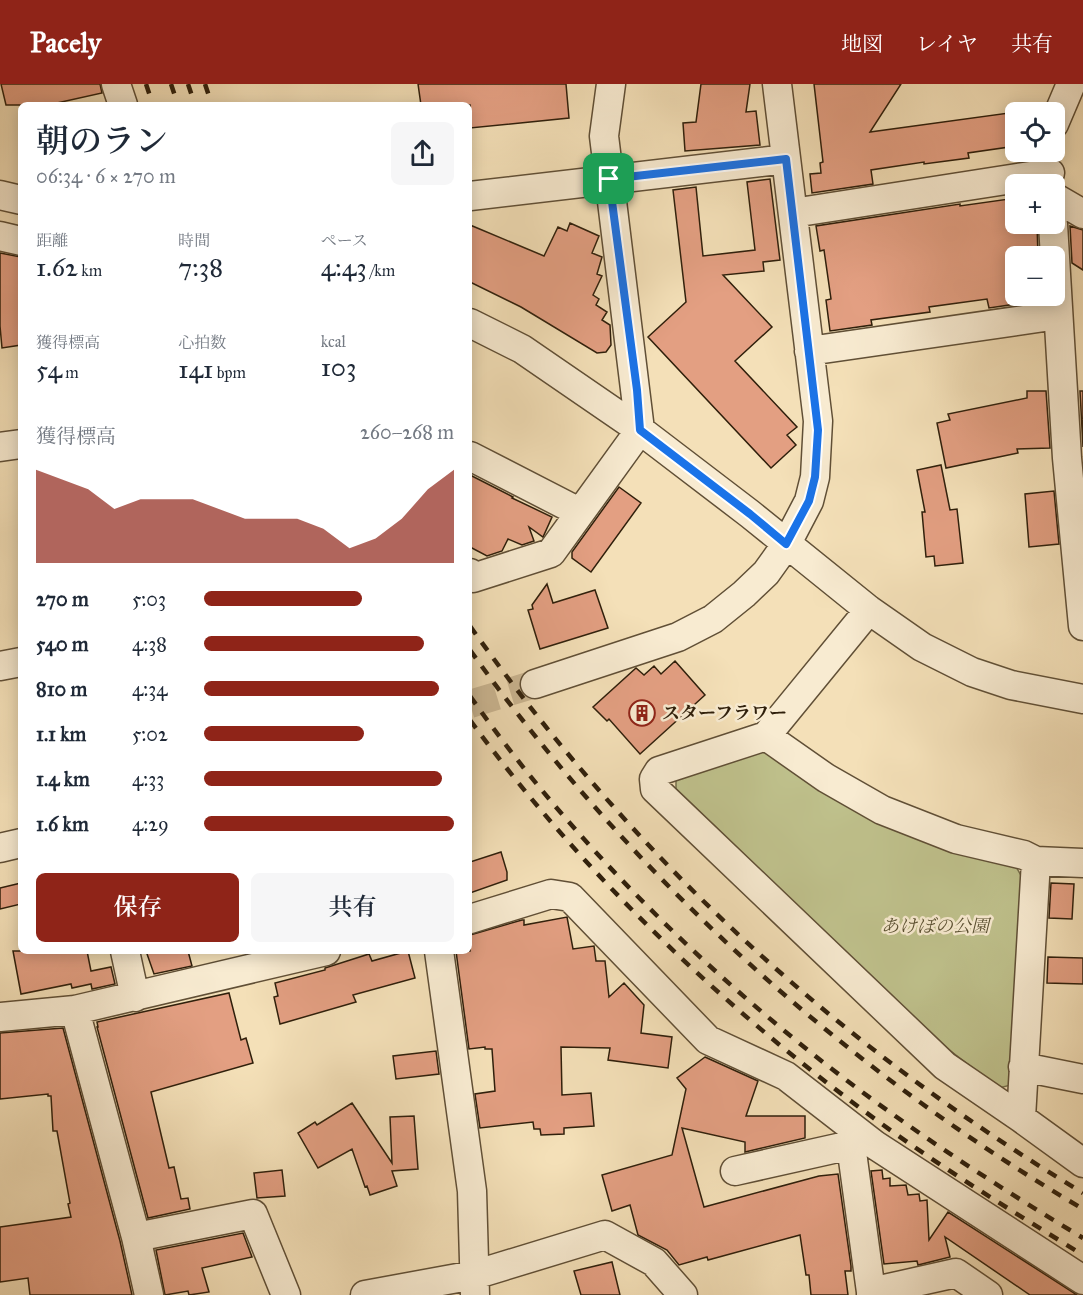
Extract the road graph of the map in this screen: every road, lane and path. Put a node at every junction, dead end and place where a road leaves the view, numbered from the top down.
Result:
1 (116, 84) edge
2 (611, 84) edge
3 (777, 84) edge
4 (1071, 84) edge
5 (122, 102) edge
6 (1063, 102) edge
7 (786, 159) junction
8 (609, 179) junction
9 (1005, 184) edge
10 (1065, 193) edge
11 (0, 195) edge
12 (472, 196) edge
13 (18, 199) edge
14 (793, 213) junction
15 (1083, 214) edge
16 (1054, 234) edge
17 (0, 236) edge
18 (18, 240) edge
19 (1058, 315) junction
20 (472, 324) edge
21 (809, 351) junction
22 (1073, 384) edge
23 (640, 430) junction
24 (18, 444) edge
25 (0, 447) edge
26 (472, 457) edge
27 (579, 512) junction
28 (786, 544) junction
29 (472, 576) edge
30 (869, 610) junction
31 (1083, 626) edge
32 (18, 663) edge
33 (0, 666) edge
34 (535, 684) tunnel mouth
35 (1083, 699) edge
36 (766, 736) junction
37 (18, 844) edge
38 (0, 848) edge
39 (1035, 861) junction
40 (1083, 863) edge
41 (472, 918) edge
42 (126, 954) edge
43 (314, 954) edge
44 (441, 963) edge
45 (135, 997) junction
46 (75, 1010) junction
47 (0, 1017) edge
48 (1023, 1067) junction
49 (1083, 1079) edge
50 (1020, 1118) junction
51 (854, 1138) junction
52 (1083, 1163) edge
53 (735, 1171) dead end
54 (136, 1237) junction
55 (1083, 1280) edge
56 (475, 1285) edge
57 (871, 1293) edge
58 (984, 1294) edge
59 (149, 1295) edge
60 (286, 1295) edge
61 (365, 1295) edge
62 (683, 1295) edge

1 - 5 street
2 - 8 street
3 - 7 street
4 - 6 street
7 - 8 street
7 - 14 street
8 - 12 street
8 - 23 street
9 - 14 street
10 - 15 street
11 - 13 street
14 - 21 street
16 - 19 street
17 - 18 street
19 - 21 street
19 - 22 street
20 - 23 street
21 - 28 street
22 - 31 street
23 - 27 street
23 - 28 street
24 - 25 street
26 - 27 street
27 - 29 street
28 - 30 street
28 - 34 street
30 - 35 street
30 - 36 street
32 - 33 street
36 - 39 street
36 - 50 street
37 - 38 street
39 - 40 street
39 - 48 street
41 - 51 street
42 - 45 street
43 - 45 street
44 - 56 street
45 - 46 street
46 - 47 street
46 - 54 street
48 - 49 street
48 - 50 street
50 - 52 street
51 - 53 street
51 - 55 street
51 - 57 street
54 - 59 street
54 - 60 street
56 - 61 street
56 - 62 street
57 - 58 street

